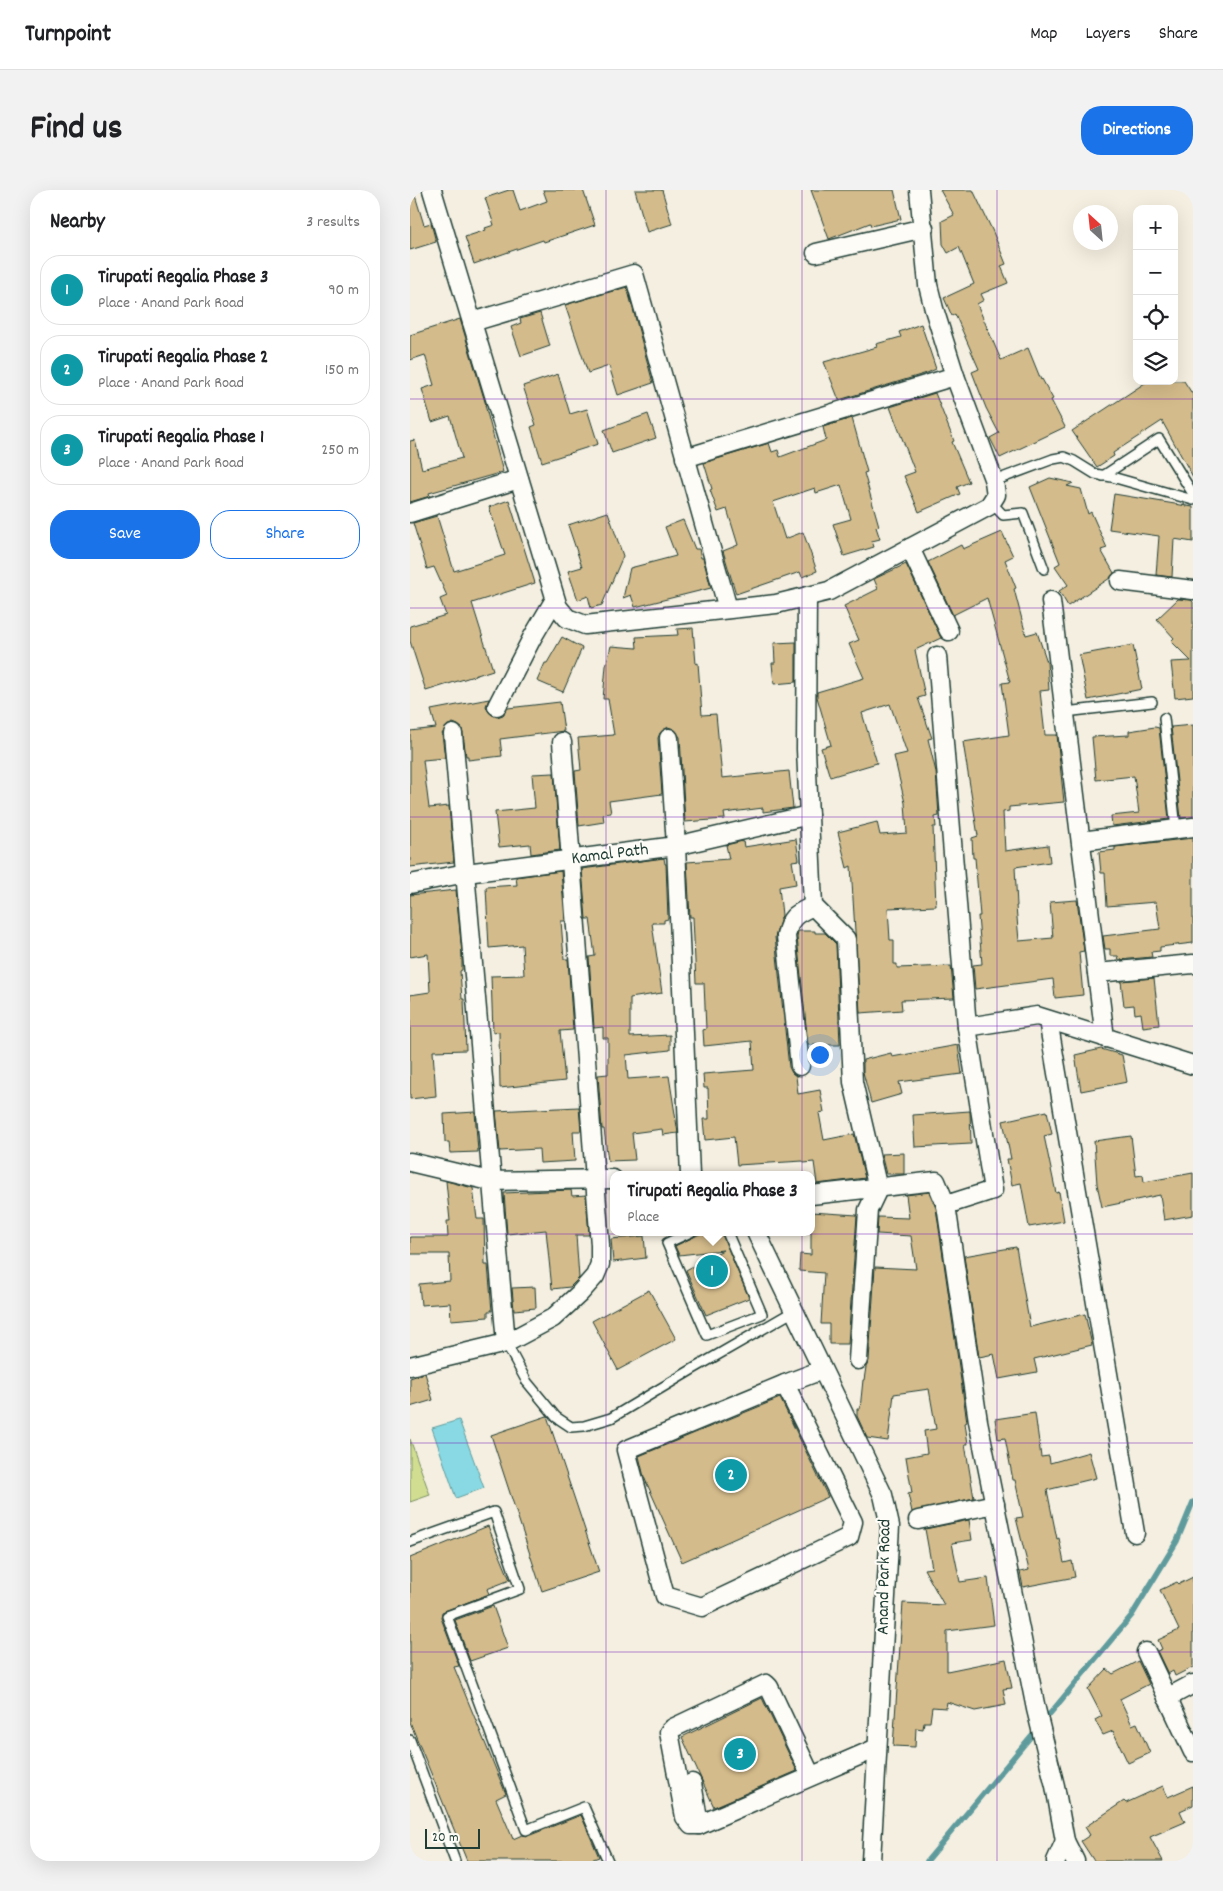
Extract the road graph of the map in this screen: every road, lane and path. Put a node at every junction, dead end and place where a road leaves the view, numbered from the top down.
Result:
1 (432, 190) edge
2 (919, 190) edge
3 (924, 228) junction
4 (816, 253) dead end
5 (472, 322) junction
6 (955, 376) junction
7 (686, 458) junction
8 (1103, 476) junction
9 (519, 479) junction
10 (994, 481) junction
11 (1193, 494) edge
12 (1193, 500) edge
13 (991, 502) junction
14 (410, 513) edge
15 (910, 548) junction
16 (1044, 570) dead end
17 (1120, 581) dead end
18 (1193, 590) edge
19 (807, 596) junction
20 (555, 599) junction
21 (1051, 601) dead end
22 (728, 610) junction
23 (949, 631) dead end
24 (937, 656) dead end
25 (1152, 702) dead end
26 (497, 706) dead end
27 (1065, 712) junction
28 (1164, 718) dead end
29 (453, 734) dead end
30 (669, 738) dead end
31 (562, 742) dead end
32 (809, 815) junction
33 (1184, 828) edge
34 (1081, 841) junction
35 (676, 846) junction
36 (571, 860) junction
37 (466, 873) junction
38 (410, 884) edge
39 (813, 906) junction
40 (1193, 964) edge
41 (1097, 973) junction
42 (1048, 1020) junction
43 (967, 1027) junction
44 (1105, 1038) junction
45 (1193, 1065) edge
46 (800, 1066) dead end
47 (410, 1162) edge
48 (690, 1171) edge
49 (595, 1178) junction
50 (610, 1179) edge
51 (490, 1181) junction
52 (878, 1188) junction
53 (815, 1195) edge
54 (946, 1205) junction
55 (681, 1236) edge
56 (729, 1236) edge
57 (758, 1236) edge
58 (794, 1311) junction
59 (506, 1343) junction
60 (858, 1360) dead end
61 (410, 1366) edge
62 (822, 1370) junction
63 (785, 1384) junction
64 (995, 1504) junction
65 (918, 1520) dead end
66 (1135, 1533) dead end
67 (410, 1542) edge
68 (1146, 1652) dead end
69 (1193, 1684) edge
70 (1167, 1698) junction
71 (410, 1740) edge
72 (877, 1748) junction
73 (1193, 1752) edge
74 (812, 1776) junction
75 (692, 1783) dead end
76 (699, 1825) junction
77 (1065, 1841) junction
78 (455, 1861) edge
79 (608, 1861) edge
80 (871, 1861) edge
81 (1056, 1861) edge
82 (1075, 1861) edge

1 - 5 street
2 - 3 street
3 - 4 street
3 - 6 street
5 - 7 street
5 - 9 street
6 - 7 street
6 - 10 street
7 - 22 street
8 - 10 lane
8 - 11 lane
8 - 12 lane
9 - 14 street
9 - 20 street
10 - 13 street
13 - 15 street
13 - 16 lane
15 - 19 street
15 - 23 street
17 - 18 street
19 - 22 street
19 - 32 street
20 - 22 street
20 - 26 street
21 - 27 street
24 - 43 street
25 - 27 lane
27 - 34 street
28 - 33 lane
29 - 37 street
30 - 35 street
31 - 36 street
32 - 35 street, Kamal Path
32 - 39 street
33 - 34 street
34 - 41 street
35 - 36 street, Kamal Path
35 - 48 street
36 - 37 street, Kamal Path
36 - 49 street
37 - 38 street, Kamal Path
37 - 51 street
39 - 46 street
39 - 52 street
40 - 41 street
41 - 44 street
42 - 43 street
42 - 44 street
42 - 66 street
43 - 54 street
44 - 45 street
47 - 51 street
49 - 50 street
49 - 51 street
49 - 59 street
51 - 59 street
52 - 53 street
52 - 54 street
52 - 60 street
54 - 64 street
55 - 56 lane
57 - 58 street, Anand Park Road
58 - 59 lane
58 - 62 street, Anand Park Road
59 - 61 street
62 - 63 street
62 - 72 street, Anand Park Road
63 - 63 street
64 - 65 street
64 - 77 street
67 - 79 lane
68 - 70 street
69 - 70 street
70 - 73 street
71 - 78 lane
72 - 74 street
72 - 80 street, Anand Park Road
74 - 76 street
74 - 76 street
75 - 76 street
77 - 81 street
77 - 82 street

